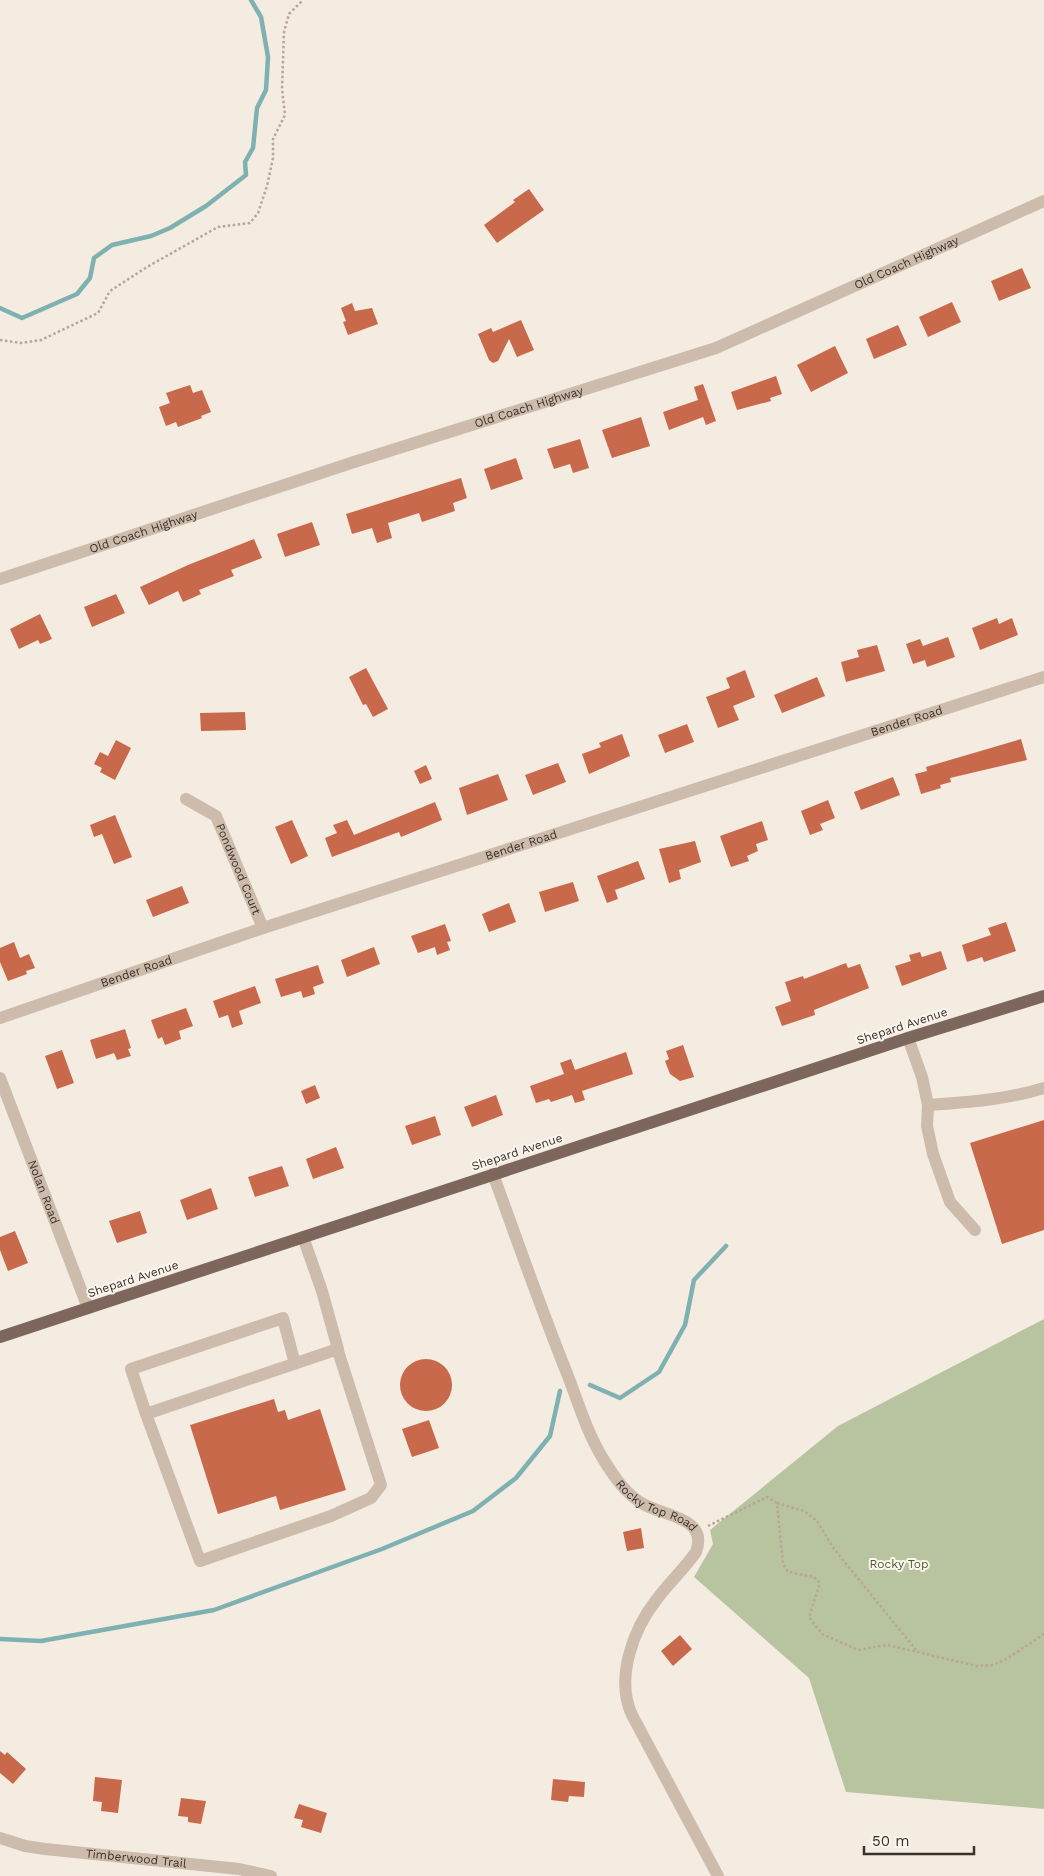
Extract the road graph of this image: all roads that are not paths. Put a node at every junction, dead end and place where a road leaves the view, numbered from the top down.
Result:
1 (1044, 201) edge
2 (0, 578) edge
3 (1044, 677) edge
4 (186, 799) dead end
5 (263, 928) junction
6 (1044, 996) edge
7 (0, 1018) edge
8 (908, 1038) junction
9 (0, 1078) edge
10 (1044, 1088) edge
11 (928, 1105) junction
12 (493, 1174) junction
13 (975, 1230) dead end
14 (303, 1237) junction
15 (88, 1308) junction
16 (0, 1337) edge
17 (337, 1348) junction
18 (296, 1364) junction
19 (146, 1414) junction
20 (0, 1838) edge
21 (271, 1876) edge
22 (718, 1876) edge

1 - 2 street, Old Coach Highway
3 - 5 street, Bender Road
4 - 5 street, Pondwood Court
5 - 7 street, Bender Road
6 - 8 main road, Shepard Avenue
8 - 11 street
8 - 12 main road, Shepard Avenue
9 - 15 street, Nolan Road
10 - 11 street
11 - 13 street
12 - 14 main road, Shepard Avenue
12 - 22 street, Rocky Top Road
14 - 15 main road, Shepard Avenue
14 - 17 street
15 - 16 main road, Shepard Avenue
17 - 18 street
17 - 19 street
18 - 19 street
18 - 19 street
20 - 21 street, Timberwood Trail

